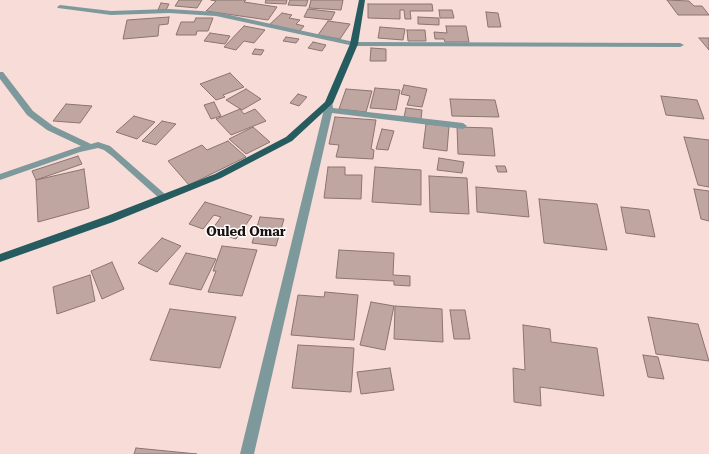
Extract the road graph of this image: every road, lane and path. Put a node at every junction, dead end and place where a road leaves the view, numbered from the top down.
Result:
1 (361, 0) edge
2 (60, 7) dead end
3 (354, 44) junction
4 (680, 46) dead end
5 (0, 74) edge
6 (329, 106) junction
7 (463, 126) dead end
8 (89, 146) junction
9 (0, 177) edge
10 (163, 197) junction
11 (0, 258) edge
12 (247, 454) edge

1 - 3 main road
2 - 3 street
3 - 4 street
3 - 6 main road
5 - 8 street
6 - 7 street
6 - 10 main road
6 - 12 street
8 - 9 street
8 - 10 street
10 - 11 main road

